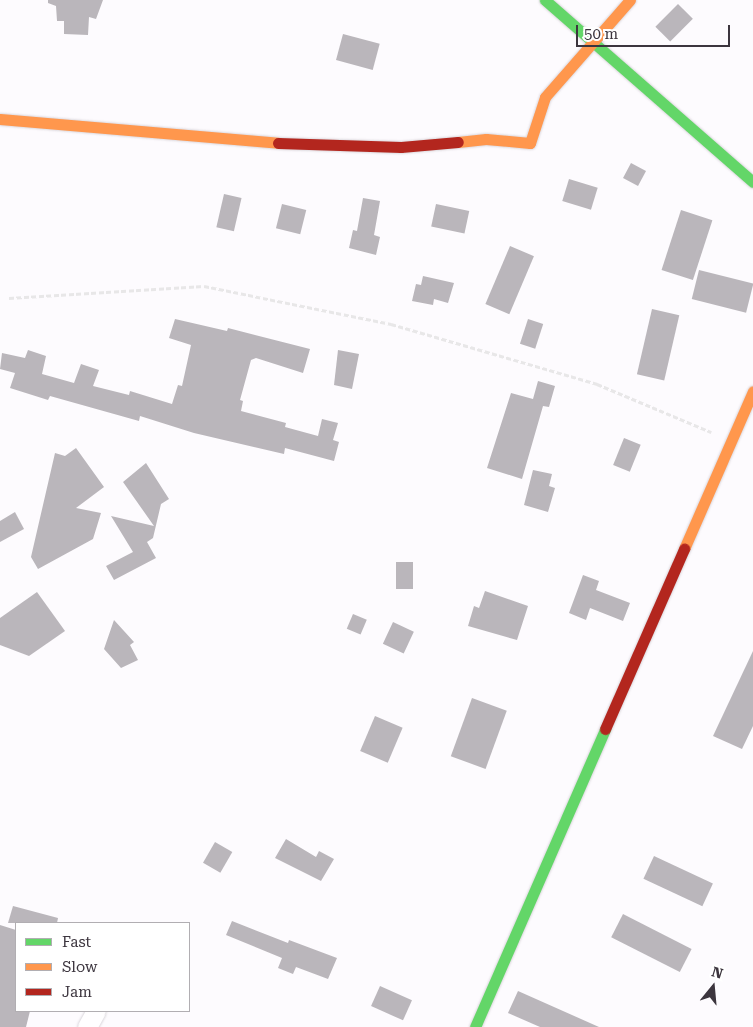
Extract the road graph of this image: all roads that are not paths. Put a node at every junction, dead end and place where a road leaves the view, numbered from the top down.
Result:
1 (545, 0) edge
2 (630, 0) edge
3 (593, 41) junction
4 (0, 119) edge
5 (753, 182) edge
6 (753, 390) edge
7 (95, 1012) edge
8 (87, 1027) edge
9 (474, 1027) edge

1 - 3 street
2 - 3 street
3 - 4 street
3 - 5 street
6 - 9 street
7 - 8 street

